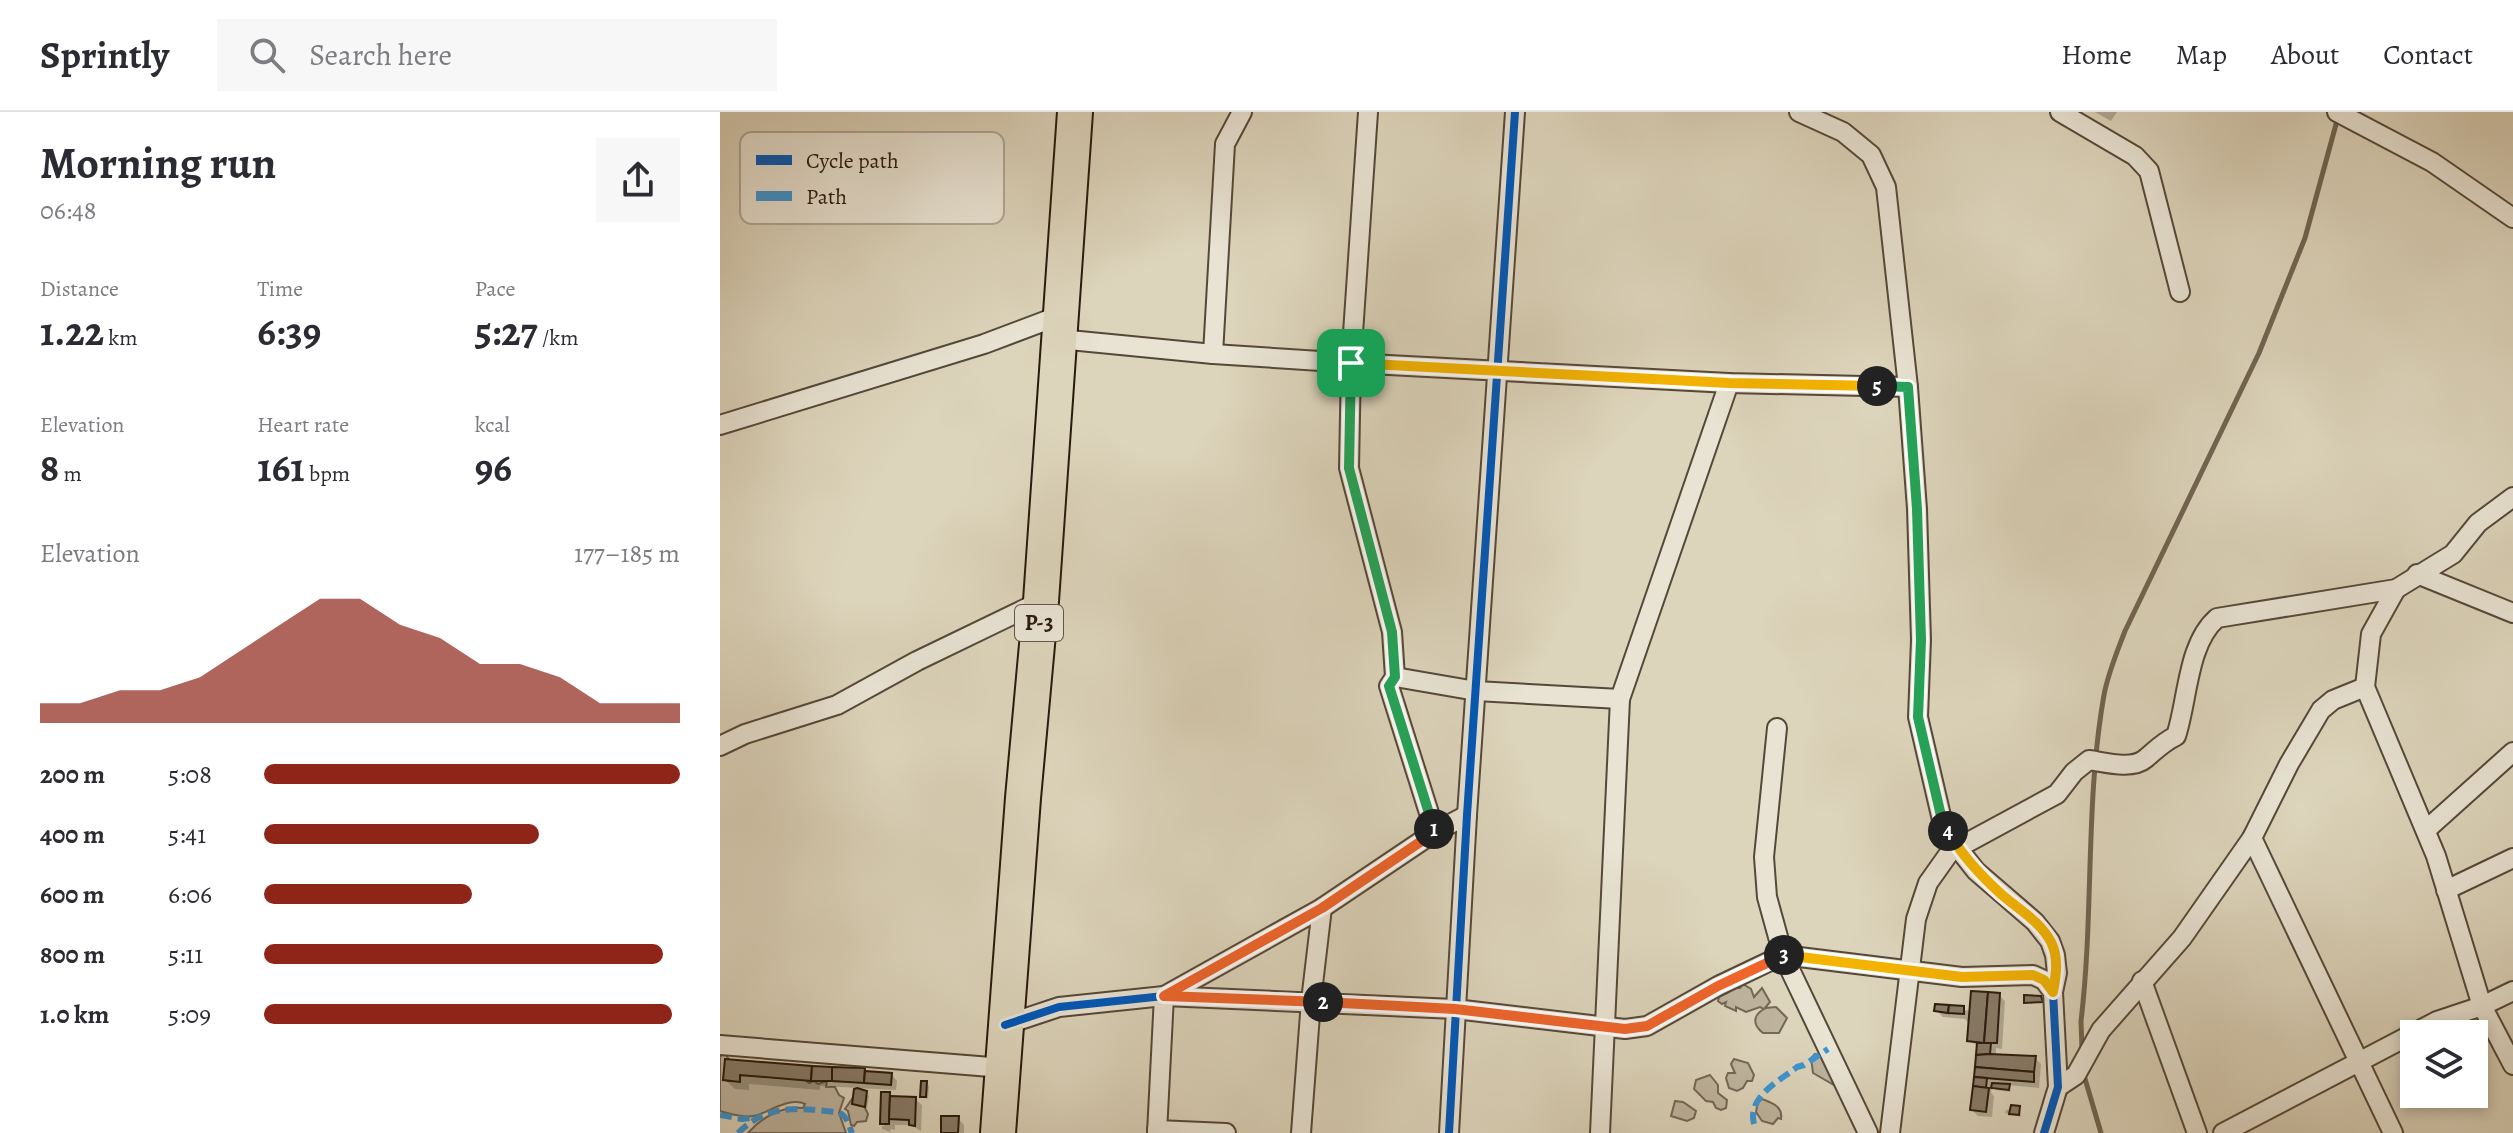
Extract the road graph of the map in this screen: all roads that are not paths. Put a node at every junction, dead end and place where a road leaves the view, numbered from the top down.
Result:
1 (1075, 112) edge
2 (1242, 112) edge
3 (1368, 112) edge
4 (1515, 112) edge
5 (1799, 112) edge
6 (2060, 112) edge
7 (2337, 112) edge
8 (2513, 218) edge
9 (2180, 292) dead end
10 (1060, 327) junction
11 (1213, 354) junction
12 (1351, 363) junction
13 (1496, 369) junction
14 (1729, 383) junction
15 (1908, 387) junction
16 (720, 425) edge
17 (2513, 497) edge
18 (2417, 574) junction
19 (2396, 589) junction
20 (1041, 601) junction
21 (2513, 613) edge
22 (1395, 677) junction
23 (2365, 687) junction
24 (1476, 691) junction
25 (1620, 699) junction
26 (1777, 728) dead end
27 (720, 746) edge
28 (2513, 752) edge
29 (1467, 815) junction
30 (2426, 830) junction
31 (1435, 832) junction
32 (2252, 838) junction
33 (1957, 847) junction
34 (2513, 858) edge
35 (2446, 890) junction
36 (1322, 908) junction
37 (1783, 955) junction
38 (1912, 970) junction
39 (2142, 981) junction
40 (2513, 991) edge
41 (2053, 992) junction
42 (1164, 996) junction
43 (1311, 1001) junction
44 (2482, 1006) junction
45 (1455, 1009) junction
46 (1005, 1025) junction
47 (1603, 1028) junction
48 (720, 1045) edge
49 (2357, 1061) junction
50 (2513, 1065) edge
51 (1003, 1068) junction
52 (2058, 1087) junction
53 (1157, 1132) edge
54 (998, 1133) edge
55 (1226, 1133) edge
56 (1301, 1133) edge
57 (1449, 1133) edge
58 (1600, 1133) edge
59 (1868, 1133) edge
60 (1890, 1133) edge
61 (2044, 1133) edge
62 (2197, 1133) edge
63 (2223, 1133) edge
64 (2393, 1133) edge

1 - 10 highway, P-3
2 - 11 street
3 - 12 street
4 - 13 street
5 - 15 street
6 - 9 street
7 - 8 street
10 - 11 street
10 - 16 street
10 - 20 highway, P-3
11 - 12 street
12 - 13 street
12 - 22 street
13 - 14 street
13 - 24 street
14 - 15 street
14 - 25 street
15 - 33 street
17 - 18 street
18 - 19 street
18 - 21 street
19 - 23 street
19 - 33 street
20 - 27 street
20 - 46 highway, P-3
22 - 24 street
22 - 31 street
23 - 30 street
23 - 32 street
24 - 25 street
24 - 29 street
25 - 47 street
26 - 37 street
28 - 30 street
29 - 31 street
29 - 45 street
30 - 35 street
31 - 36 street
32 - 39 street
32 - 49 street
33 - 38 street
33 - 41 street
34 - 35 street
35 - 44 street
36 - 42 street
36 - 43 street
37 - 38 street
37 - 47 street
37 - 59 street
38 - 41 street
38 - 60 street
39 - 52 street
39 - 62 street
40 - 44 street
41 - 52 street
42 - 43 street
42 - 46 street
42 - 53 street
43 - 45 street
43 - 56 street
44 - 49 street
44 - 50 street
45 - 47 street
45 - 57 street
46 - 51 highway, P-3
47 - 58 street
48 - 51 street
49 - 63 street
49 - 64 street
51 - 54 highway, P-3
52 - 61 street
53 - 55 street

